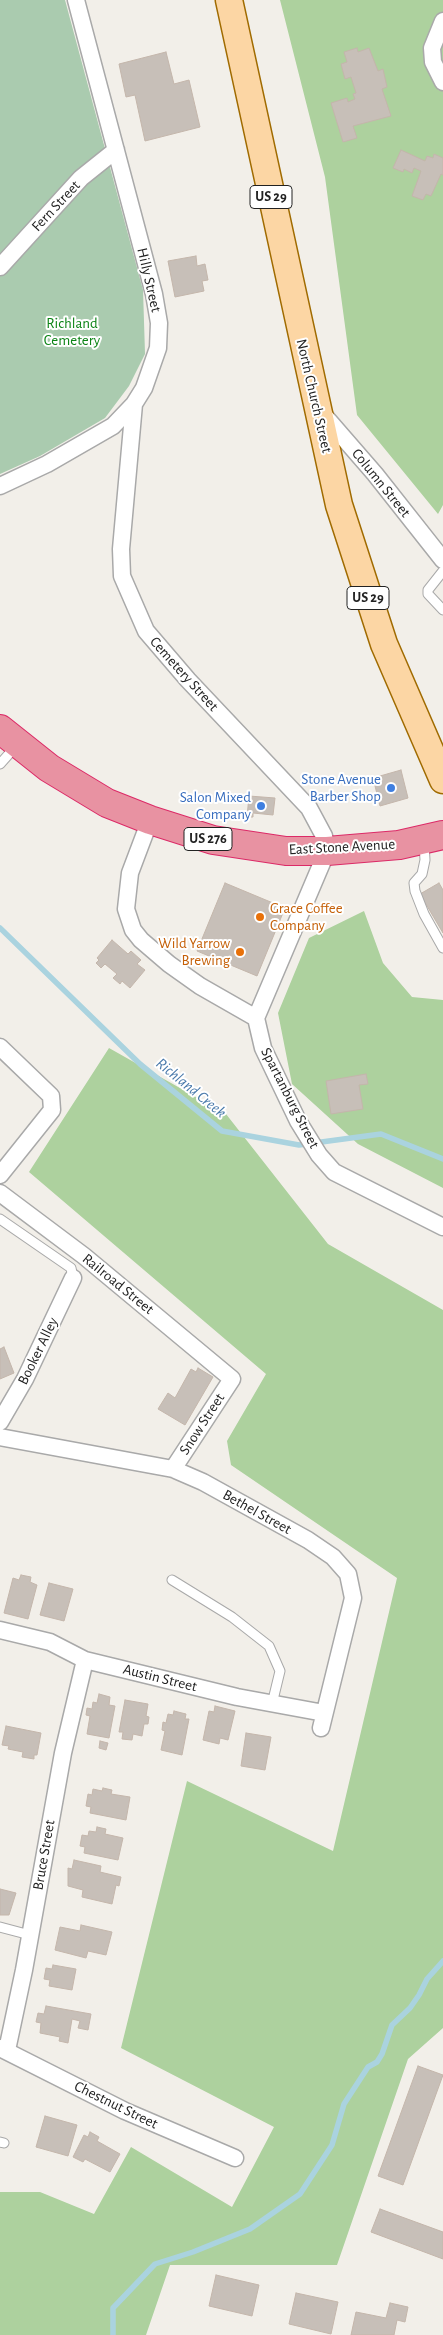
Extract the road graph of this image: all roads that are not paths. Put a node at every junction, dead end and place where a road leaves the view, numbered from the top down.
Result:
1 (76, 0) edge
2 (228, 0) edge
3 (443, 21) edge
4 (443, 82) edge
5 (116, 150) junction
6 (0, 267) edge
7 (134, 404) junction
8 (317, 407) junction
9 (0, 486) edge
10 (442, 559) edge
11 (443, 610) edge
12 (9, 736) edge
13 (0, 764) edge
14 (443, 780) edge
15 (150, 820) junction
16 (434, 837) edge
17 (327, 851) junction
18 (443, 948) edge
19 (256, 1018) junction
20 (0, 1047) edge
21 (0, 1175) edge
22 (0, 1193) edge
23 (0, 1219) edge
24 (443, 1228) edge
25 (73, 1278) joint
26 (232, 1379) joint
27 (0, 1422) edge
28 (0, 1436) edge
29 (173, 1469) junction
30 (172, 1580) dead end
31 (0, 1630) edge
32 (85, 1660) junction
33 (272, 1704) junction
34 (323, 1721) joint
35 (0, 1927) edge
36 (30, 1935) junction
37 (3, 2049) edge
38 (235, 2158) dead end

1 - 5 street, Hilly Street
2 - 8 main road, North Church Street / US 29
3 - 4 street
5 - 6 street, Fern Street
5 - 7 street, Hilly Street
7 - 9 street, Hilly Street
7 - 17 street, Cemetery Street
8 - 10 street, Column Street
8 - 14 main road, North Church Street / US 29
10 - 11 lane
12 - 13 lane
12 - 15 highway, East Stone Avenue / US 276
15 - 17 highway, East Stone Avenue / US 276
15 - 19 street
16 - 17 highway, East Stone Avenue / US 276
16 - 18 lane
17 - 19 street
19 - 24 street, Spartanburg Street
20 - 21 street
22 - 26 street, Railroad Street
23 - 25 lane
25 - 27 street, Booker Alley
26 - 29 street, Snow Street
28 - 29 street, Bethel Street
29 - 34 street, Bethel Street
30 - 33 lane
31 - 32 street, Austin Street
32 - 33 street, Austin Street
32 - 36 street, Bruce Street
33 - 34 street, Austin Street
35 - 36 lane
36 - 37 street, Bruce Street
37 - 38 street, Chestnut Street

